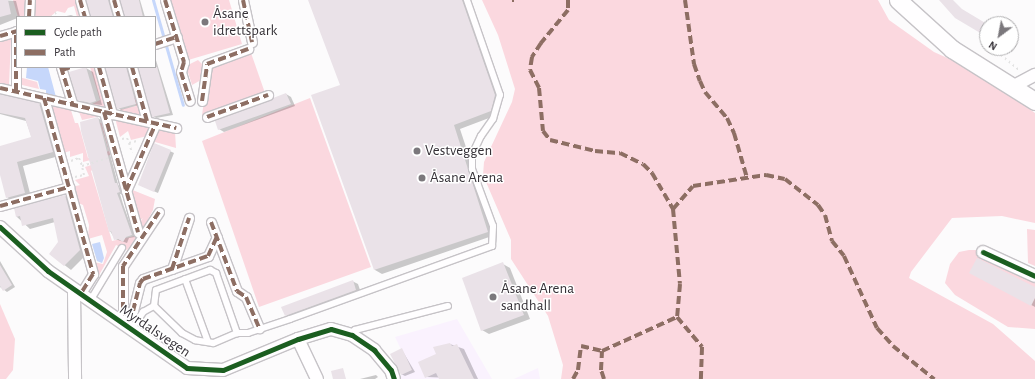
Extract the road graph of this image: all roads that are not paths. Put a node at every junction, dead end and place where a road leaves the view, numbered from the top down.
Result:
1 (30, 0) edge
2 (80, 0) edge
3 (114, 0) edge
4 (165, 0) edge
5 (243, 0) edge
6 (467, 0) edge
7 (898, 0) edge
8 (29, 16) edge
9 (85, 16) edge
10 (119, 16) edge
11 (16, 31) edge
12 (0, 36) edge
13 (173, 38) junction
14 (156, 44) edge
15 (61, 68) edge
16 (99, 68) edge
17 (132, 68) edge
18 (1032, 76) edge
19 (1012, 87) junction
20 (0, 88) edge
21 (16, 91) junction
22 (268, 95) dead end
23 (44, 98) junction
24 (190, 101) dead end
25 (202, 101) dead end
26 (1035, 101) edge
27 (72, 104) junction
28 (108, 113) junction
29 (207, 117) dead end
30 (152, 122) junction
31 (176, 128) dead end
32 (68, 183) junction
33 (126, 191) junction
34 (0, 206) edge
35 (159, 212) dead end
36 (189, 218) dead end
37 (211, 222) dead end
38 (0, 227) edge
39 (138, 232) dead end
40 (217, 237) junction
41 (122, 248) dead end
42 (982, 252) dead end
43 (172, 269) junction
44 (1035, 276) edge
45 (185, 279) junction
46 (82, 295) junction
47 (154, 306) junction
48 (448, 306) dead end
49 (259, 328) junction
50 (131, 330) junction
51 (237, 333) junction
52 (352, 335) junction
53 (298, 339) junction
54 (208, 342) junction
55 (187, 373) edge
56 (75, 379) edge
57 (317, 379) edge
58 (394, 379) edge

1 - 8 street
2 - 9 street
3 - 10 street
4 - 13 street
5 - 25 street
6 - 49 lane
7 - 19 main road
11 - 12 street
11 - 21 street
13 - 14 street
13 - 24 street
15 - 27 street
16 - 28 street
17 - 30 street
18 - 19 street
19 - 26 main road
20 - 21 street
21 - 23 street
22 - 29 street
23 - 27 street
23 - 32 street
27 - 28 street
28 - 30 street
28 - 33 street
30 - 31 street
30 - 33 street
32 - 34 street
32 - 46 street
33 - 39 street
35 - 43 street
36 - 43 street
37 - 40 street
38 - 46 street, Myrdalsvegen
40 - 43 street
40 - 49 street
41 - 46 lane
42 - 44 street
45 - 47 lane
45 - 51 lane
45 - 54 lane
46 - 50 street, Myrdalsvegen
46 - 56 street
47 - 50 lane
47 - 54 lane
48 - 52 lane
49 - 51 lane
50 - 55 street, Myrdalsvegen
51 - 54 lane
52 - 53 street, Myrdalsvegen
52 - 58 street, Myrdalsvegen
53 - 55 street, Myrdalsvegen
53 - 57 street

